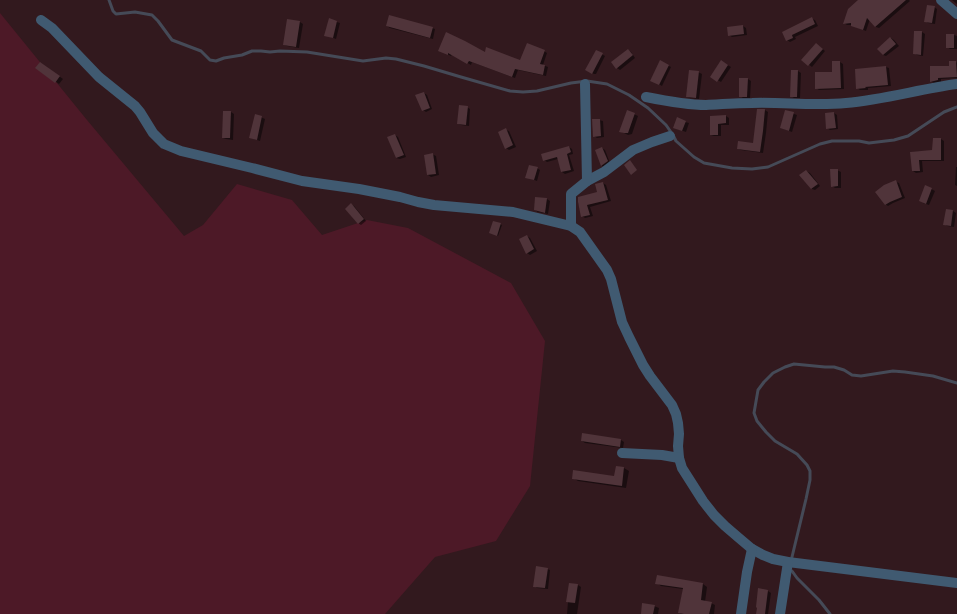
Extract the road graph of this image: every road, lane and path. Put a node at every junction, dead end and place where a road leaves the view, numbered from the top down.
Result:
1 (940, 0) edge
2 (957, 14) edge
3 (41, 20) dead end
4 (585, 84) dead end
5 (957, 84) edge
6 (646, 97) dead end
7 (670, 136) dead end
8 (587, 181) junction
9 (571, 226) junction
10 (622, 453) dead end
11 (679, 458) junction
12 (752, 549) junction
13 (788, 562) junction
14 (957, 583) edge
15 (741, 614) edge
16 (780, 614) edge

1 - 2 street
3 - 9 street
4 - 8 street
5 - 6 street
7 - 8 street
8 - 9 street
9 - 11 street
10 - 11 street
11 - 12 street
12 - 13 street
12 - 15 street
13 - 14 street
13 - 16 street

